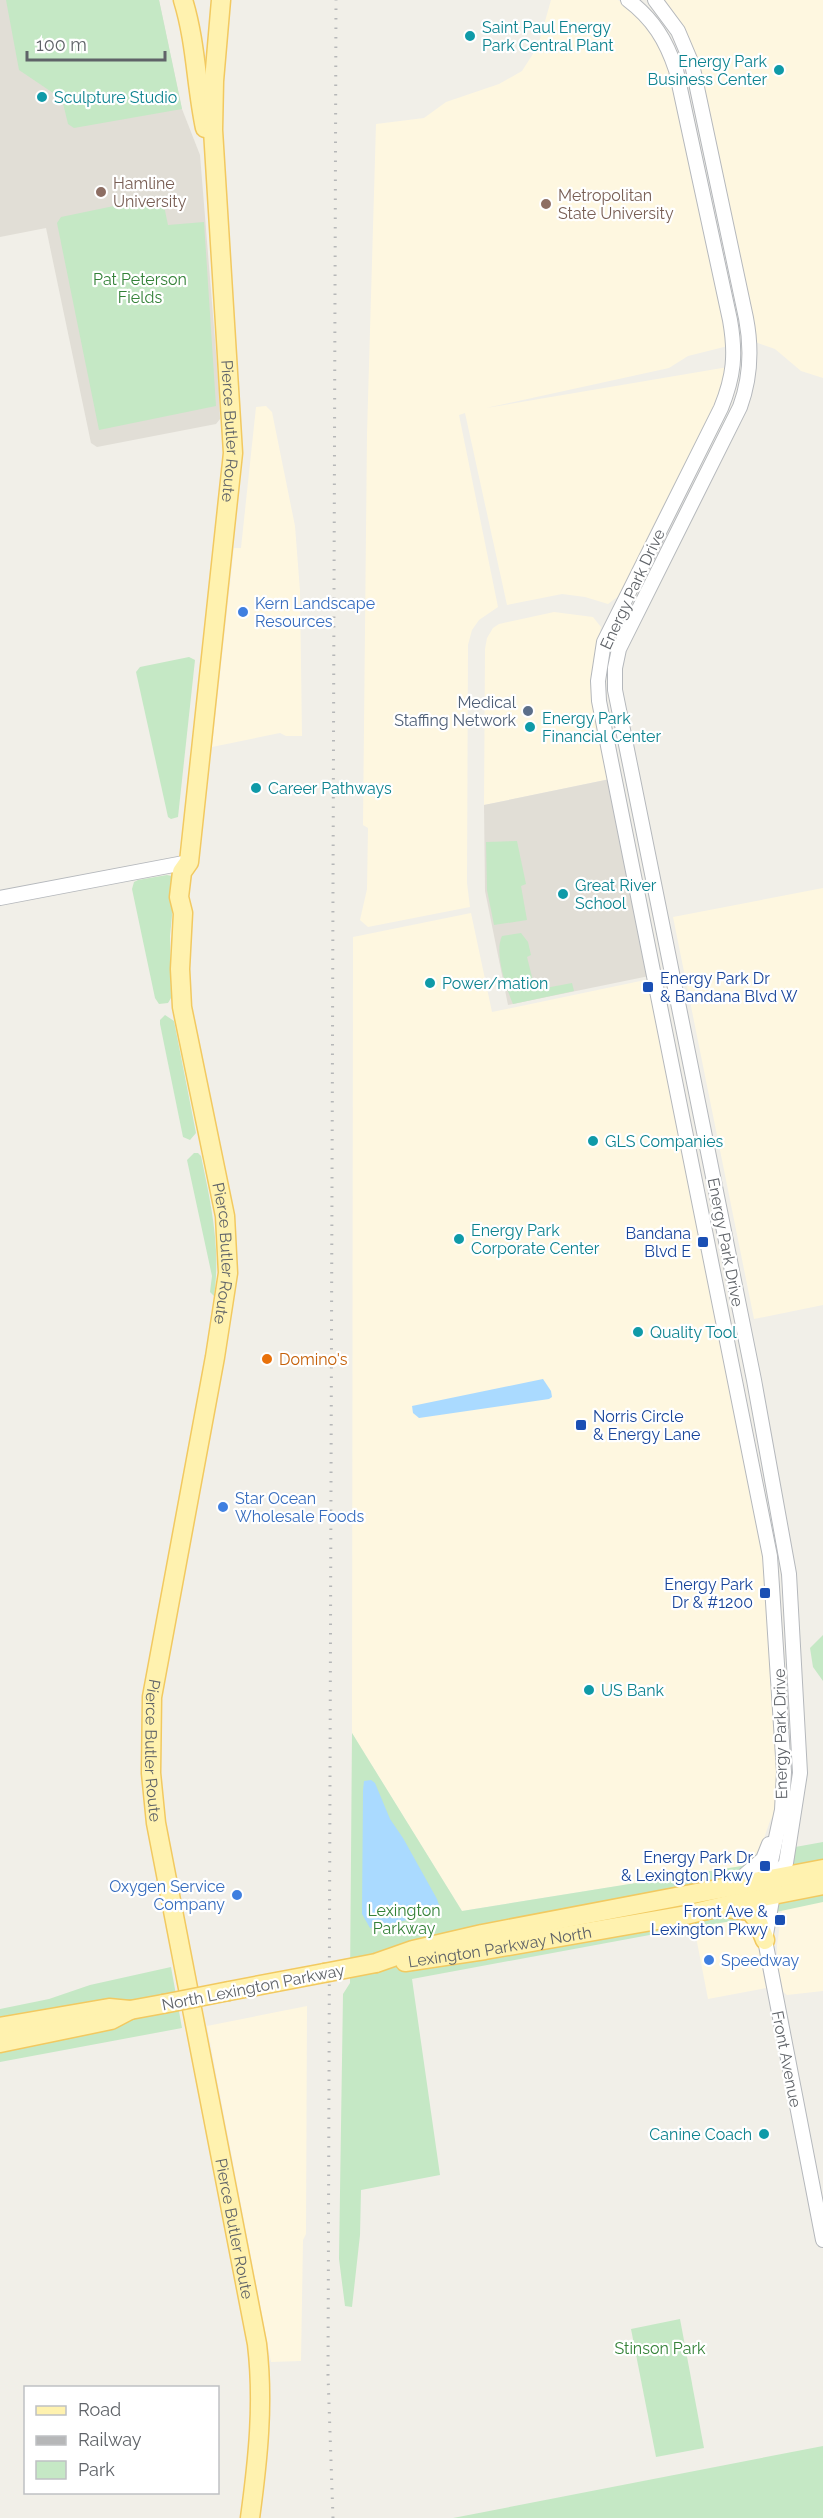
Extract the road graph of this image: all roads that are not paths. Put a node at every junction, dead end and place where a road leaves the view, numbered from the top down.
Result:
1 (183, 0) edge
2 (221, 0) edge
3 (628, 0) edge
4 (655, 0) edge
5 (214, 168) junction
6 (189, 862) junction
7 (0, 898) edge
8 (780, 1817) junction
9 (823, 1869) edge
10 (823, 1885) edge
11 (732, 1886) junction
12 (774, 1886) junction
13 (719, 1908) junction
14 (765, 1940) junction
15 (376, 1963) junction
16 (130, 2010) junction
17 (0, 2027) edge
18 (0, 2043) edge
19 (823, 2240) edge
20 (250, 2518) edge

1 - 5 main road
2 - 5 main road, Pierce Butler Route
3 - 8 street, Energy Park Drive
4 - 12 street, Energy Park Drive
5 - 6 main road, Pierce Butler Route
6 - 7 street
6 - 20 main road, Pierce Butler Route
8 - 11 street
8 - 12 street, Energy Park Drive
9 - 12 main road, Lexington Parkway North
10 - 12 main road, Lexington Parkway North
11 - 12 main road, Lexington Parkway North
11 - 15 main road, Lexington Parkway North
12 - 13 main road, Lexington Parkway North
12 - 14 street, Front Avenue
13 - 14 main road
13 - 15 main road, Lexington Parkway North
14 - 19 street, Front Avenue
15 - 16 main road, North Lexington Parkway, bridge
16 - 17 main road
16 - 18 main road

